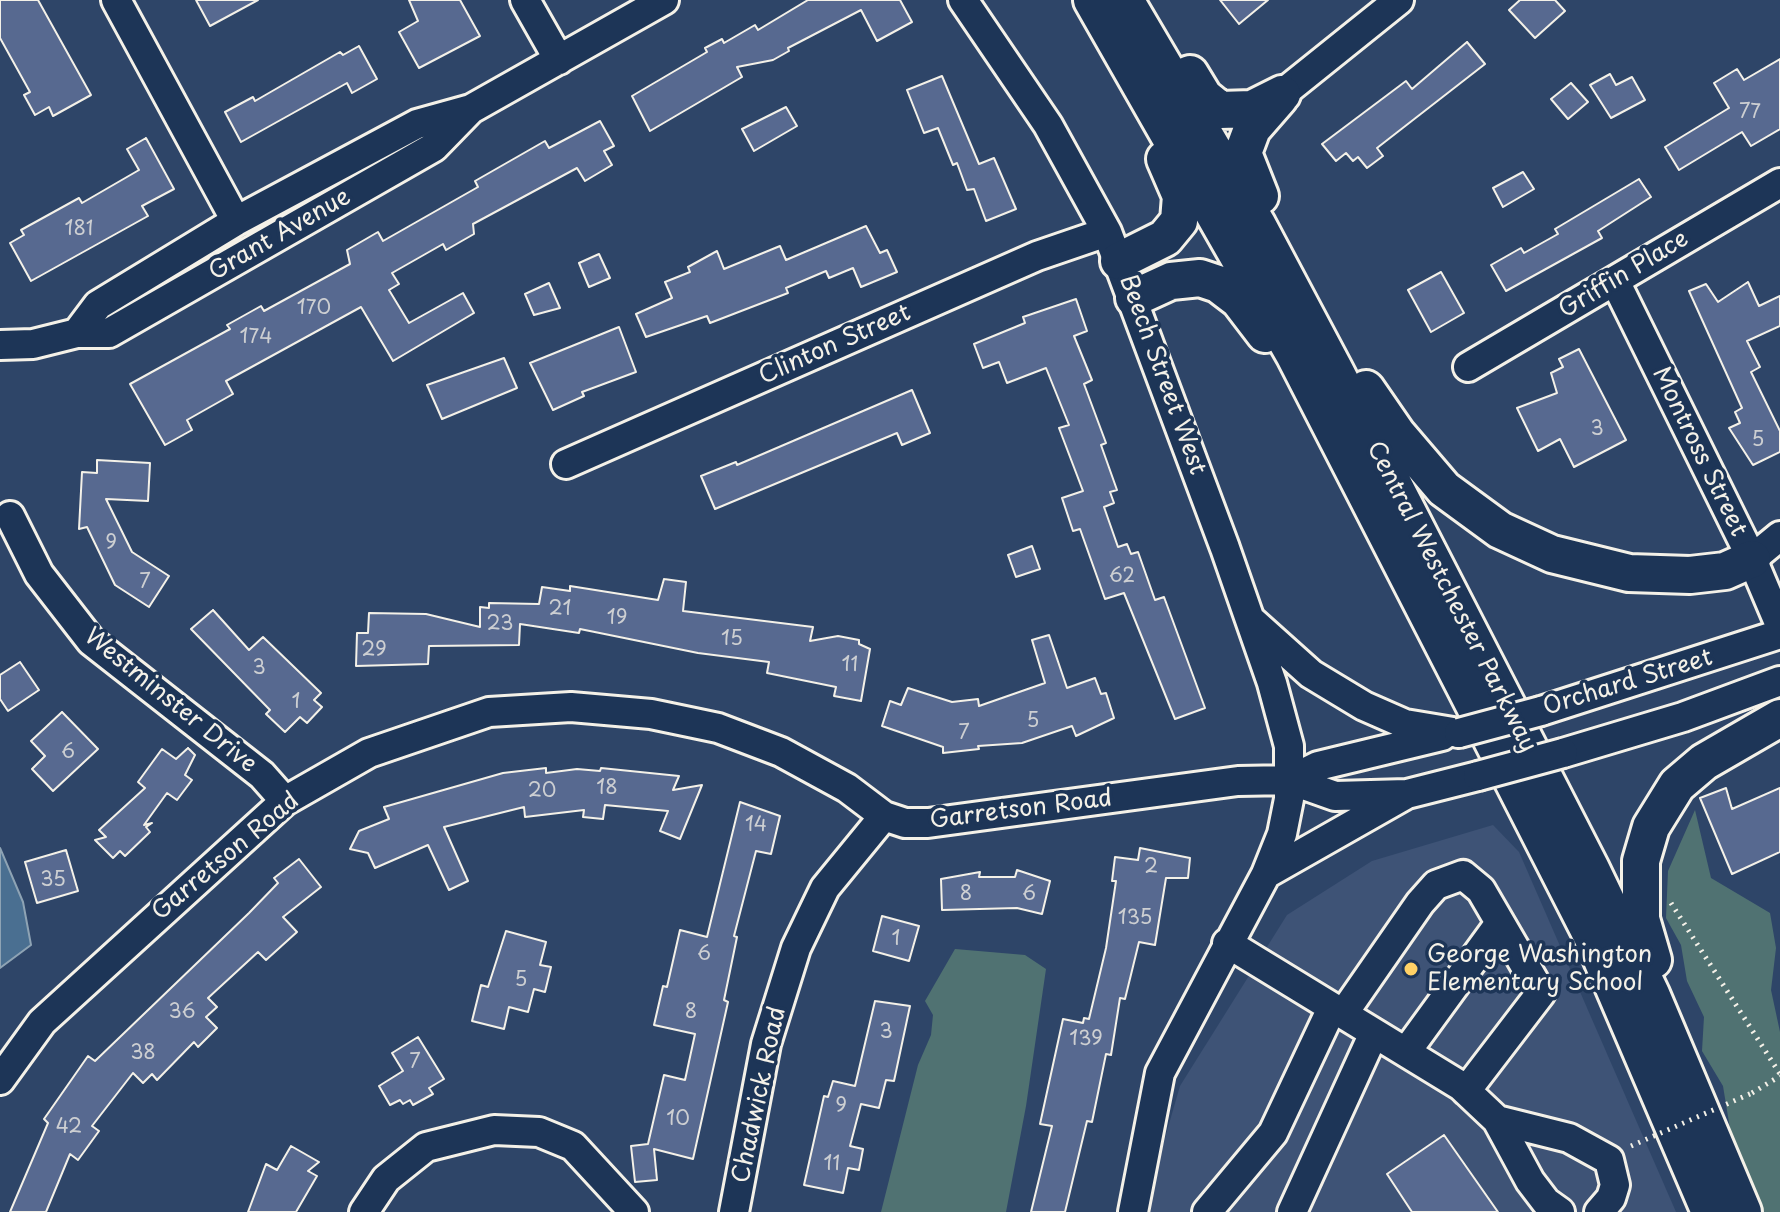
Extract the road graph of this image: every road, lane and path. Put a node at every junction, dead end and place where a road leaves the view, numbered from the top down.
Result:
1 (116, 0) edge
2 (525, 0) edge
3 (664, 0) edge
4 (963, 0) edge
5 (1089, 0) edge
6 (1125, 0) edge
7 (1135, 0) edge
8 (1399, 0) edge
9 (559, 60) junction
10 (1282, 94) junction
11 (471, 109) junction
12 (1780, 183) edge
13 (236, 221) junction
14 (1113, 247) junction
15 (1273, 255) junction
16 (1615, 281) junction
17 (1134, 298) junction
18 (77, 333) junction
19 (0, 345) edge
20 (1294, 354) junction
21 (1468, 367) dead end
22 (1335, 371) junction
23 (566, 464) dead end
24 (10, 516) dead end
25 (1780, 536) edge
26 (1752, 559) junction
27 (1250, 620) junction
28 (1780, 625) edge
29 (1780, 634) edge
30 (1780, 681) edge
31 (1780, 718) edge
32 (1459, 733) junction
33 (1290, 780) junction
34 (1407, 794) junction
35 (285, 801) junction
36 (884, 816) junction
37 (1266, 874) junction
38 (1666, 895) dead end
39 (1500, 923) junction
40 (1227, 943) junction
41 (1338, 1011) junction
42 (1374, 1033) junction
43 (1406, 1052) junction
44 (1780, 1075) edge
45 (0, 1080) edge
46 (1466, 1091) junction
47 (1699, 1107) junction
48 (1497, 1120) junction
49 (1631, 1146) dead end
50 (364, 1212) edge
51 (634, 1212) edge
52 (734, 1212) edge
53 (1133, 1212) edge
54 (1207, 1212) edge
55 (1292, 1212) edge
56 (1560, 1212) edge
57 (1599, 1212) edge
58 (1710, 1212) edge
59 (1743, 1212) edge

1 - 13 street
2 - 9 street
3 - 9 street, Grant Avenue
4 - 14 street, Beech Street West
5 - 14 main road
5 - 20 main road, Central Westchester Parkway
6 - 15 main road, Central Westchester Parkway
7 - 10 main road
8 - 10 street
9 - 11 street, Grant Avenue
10 - 15 main road
11 - 13 street, Grant Avenue
11 - 18 street, Grant Avenue
12 - 16 street, Griffin Place
13 - 18 street, Grant Avenue
14 - 17 street, Beech Street West
14 - 23 street, Clinton Street
15 - 22 main road, Central Westchester Parkway
16 - 21 street, Griffin Place
16 - 26 street, Montross Street
17 - 20 main road
17 - 27 street, Beech Street West
18 - 19 street, Grant Avenue
20 - 58 main road, Central Westchester Parkway
22 - 26 main road
22 - 47 main road, Central Westchester Parkway
24 - 35 street, Westminster Drive
25 - 26 street
26 - 28 street, Montross Street
27 - 32 street
27 - 33 street, Beech Street West
29 - 32 street, Orchard Street, bridge
30 - 34 street, Orchard Street, bridge
31 - 47 main road
32 - 33 street, Orchard Street
33 - 34 street, Orchard Street
33 - 36 street, Garretson Road
33 - 37 street
34 - 37 street
35 - 36 street, Garretson Road
35 - 45 street, Garretson Road
36 - 52 street, Chadwick Road
37 - 40 street
38 - 44 path
39 - 41 street
39 - 43 street
39 - 46 street
40 - 41 street
40 - 53 street
41 - 42 street
41 - 54 street
42 - 43 street
42 - 55 street
43 - 46 street
44 - 49 path, bridge
46 - 48 street
47 - 59 main road, Central Westchester Parkway
48 - 56 street
48 - 57 street
50 - 51 street

